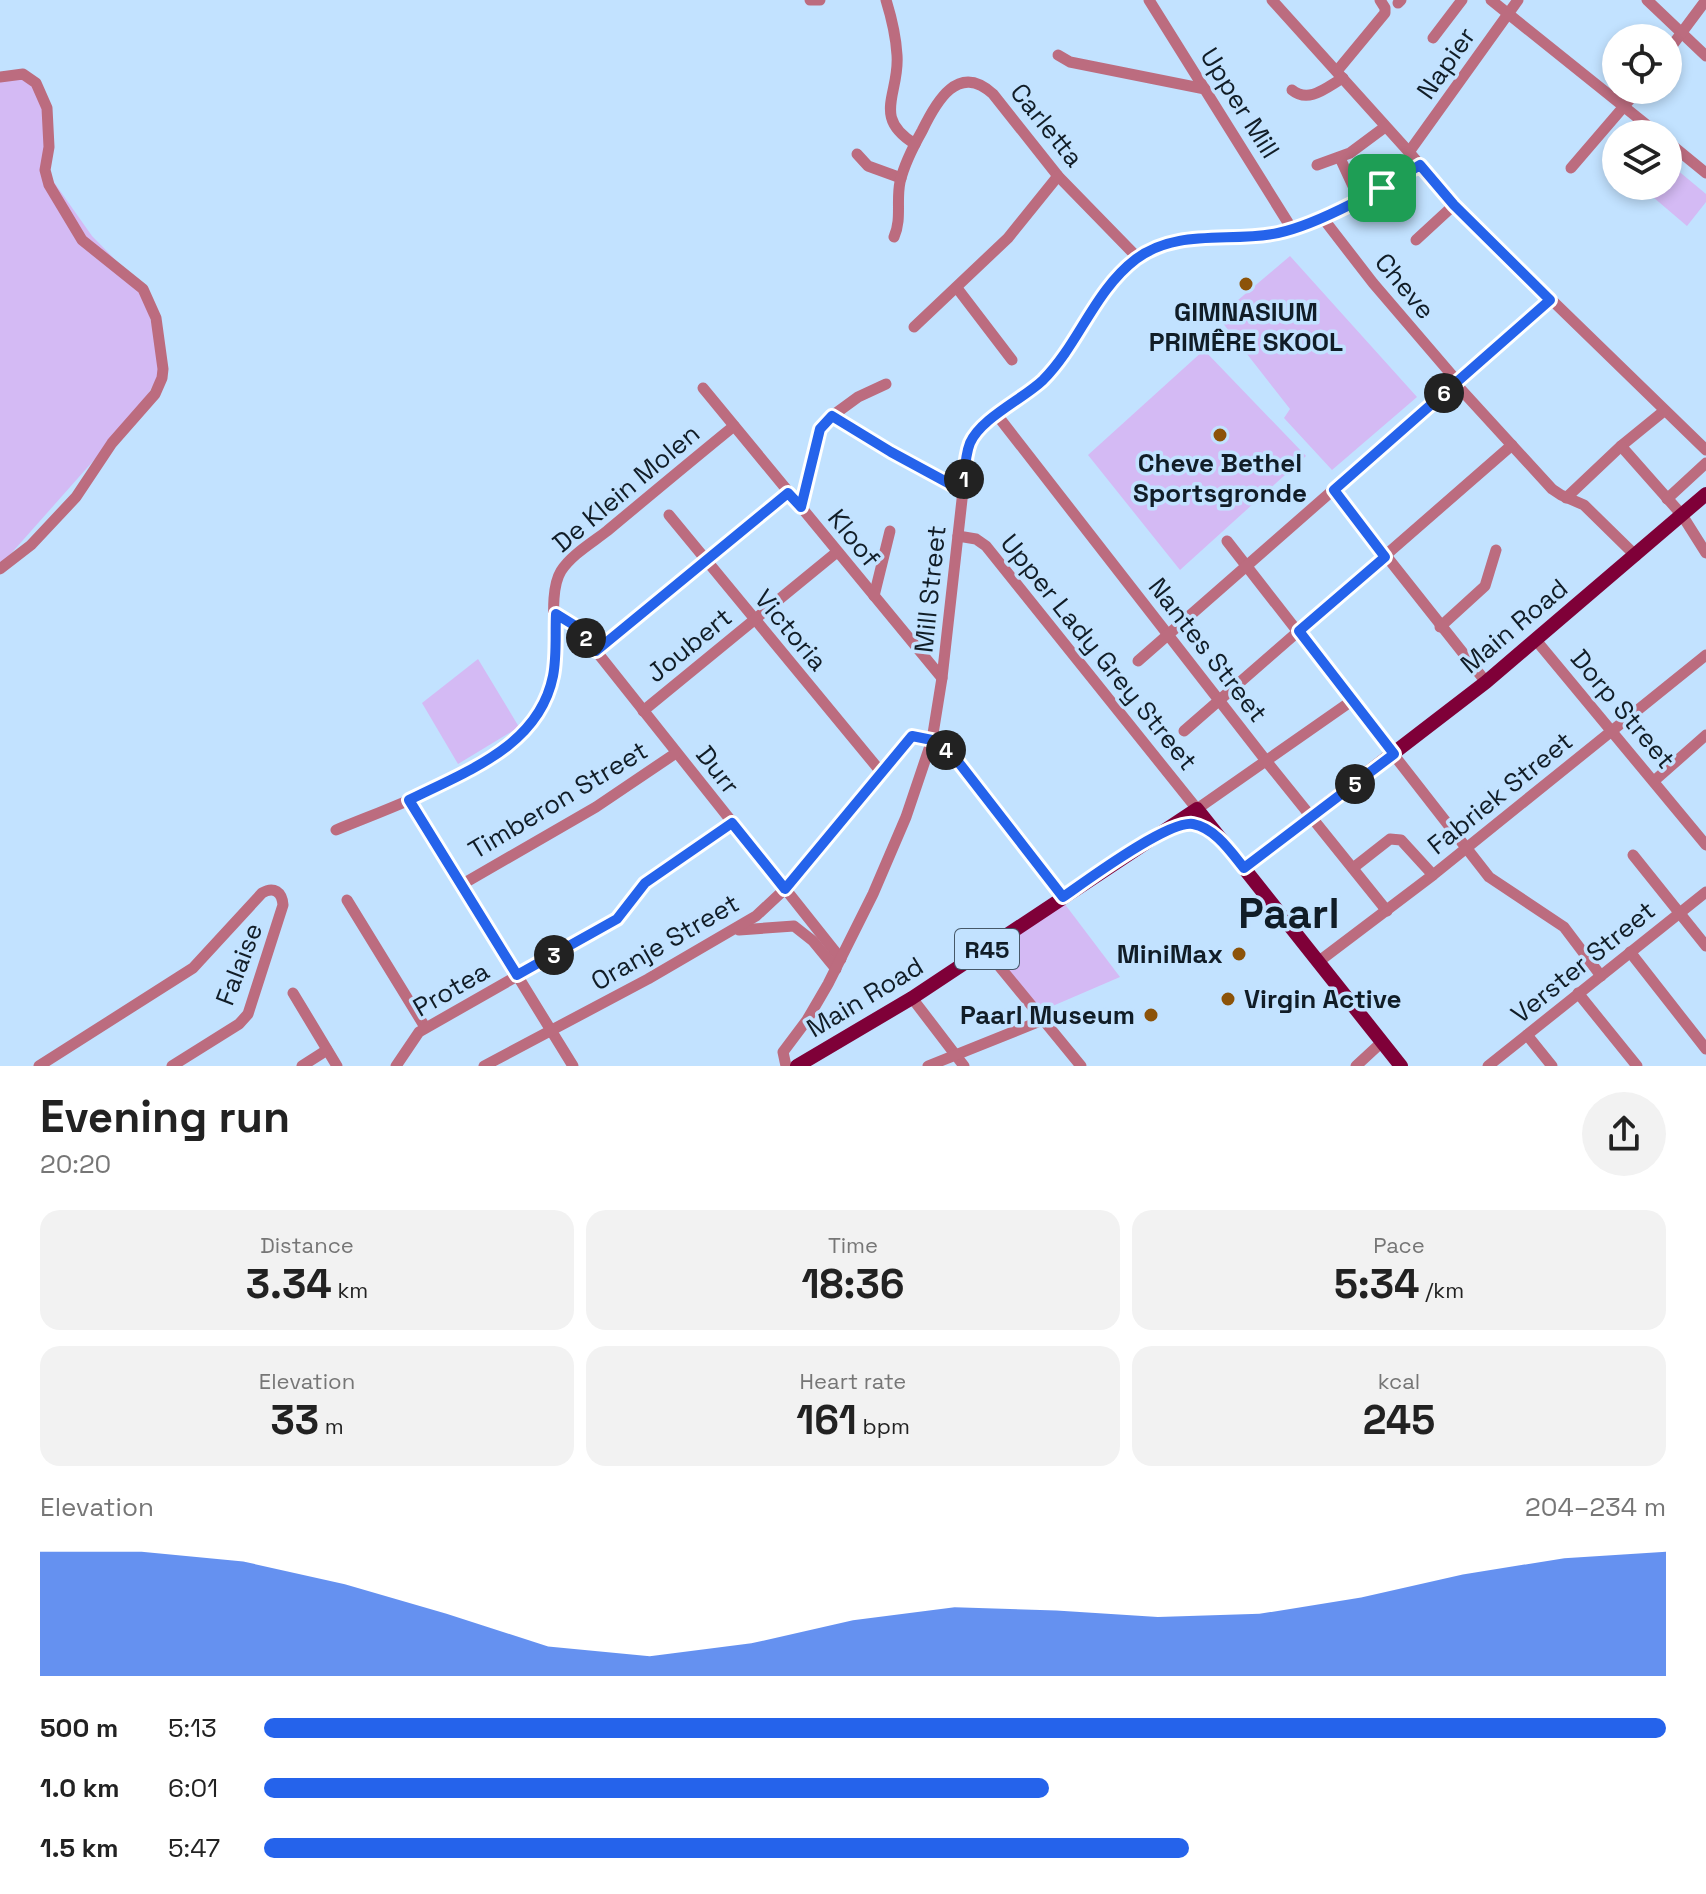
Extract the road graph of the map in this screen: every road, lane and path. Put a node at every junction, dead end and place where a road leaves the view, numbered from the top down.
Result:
1 (810, 0) edge
2 (820, 0) edge
3 (886, 0) edge
4 (1149, 0) edge
5 (1272, 0) edge
6 (1380, 0) edge
7 (1462, 0) edge
8 (1491, 0) edge
9 (1518, 0) edge
10 (1647, 0) edge
11 (1706, 0) edge
12 (1508, 14) junction
13 (1672, 24) edge
14 (1682, 33) joint
15 (1433, 38) dead end
16 (1058, 55) dead end
17 (1706, 56) edge
18 (1340, 74) junction
19 (0, 77) edge
20 (1205, 89) junction
21 (1292, 90) dead end
22 (1627, 104) edge
23 (1624, 108) junction
24 (1640, 120) edge
25 (1385, 127) junction
26 (915, 144) junction
27 (1409, 152) junction
28 (1682, 153) edge
29 (857, 154) dead end
30 (1340, 158) junction
31 (1317, 165) dead end
32 (1420, 165) junction
33 (1571, 168) dead end
34 (1706, 173) edge
35 (1058, 176) junction
36 (901, 178) junction
37 (1359, 199) junction
38 (1454, 205) junction
39 (1322, 217) junction
40 (1292, 229) junction
41 (894, 237) dead end
42 (1416, 240) dead end
43 (1138, 258) junction
44 (957, 288) junction
45 (1550, 300) junction
46 (914, 327) dead end
47 (1012, 360) dead end
48 (1456, 382) junction
49 (886, 384) dead end
50 (703, 388) dead end
51 (1664, 411) junction
52 (997, 415) junction
53 (832, 416) junction
54 (734, 426) junction
55 (1512, 445) junction
56 (1621, 446) junction
57 (1706, 450) edge
58 (1706, 463) edge
59 (1334, 490) junction
60 (963, 491) junction
61 (788, 493) junction
62 (1706, 494) edge
63 (1566, 498) junction
64 (1667, 499) junction
65 (801, 507) junction
66 (669, 515) dead end
67 (1682, 515) junction
68 (890, 531) dead end
69 (958, 536) junction
70 (1227, 541) dead end
71 (1496, 550) dead end
72 (837, 552) junction
73 (1706, 553) edge
74 (1636, 556) junction
75 (1385, 557) junction
76 (706, 560) junction
77 (1248, 565) junction
78 (0, 569) edge
79 (874, 596) junction
80 (556, 614) junction
81 (754, 621) junction
82 (1440, 627) junction
83 (1299, 631) junction
84 (1169, 635) junction
85 (1535, 639) junction
86 (596, 651) junction
87 (1706, 655) edge
88 (1138, 661) dead end
89 (942, 678) junction
90 (1486, 682) junction
91 (1221, 700) junction
92 (1353, 700) junction
93 (643, 711) junction
94 (1184, 731) dead end
95 (1612, 732) junction
96 (1706, 735) edge
97 (932, 740) junction
98 (676, 753) junction
99 (1394, 754) junction
100 (1267, 762) junction
101 (881, 772) junction
102 (1654, 781) junction
103 (409, 800) junction
104 (1197, 809) junction
105 (1315, 816) junction
106 (732, 823) junction
107 (336, 830) dead end
108 (1163, 832) junction
109 (1223, 842) junction
110 (1706, 845) edge
111 (1466, 848) junction
112 (1633, 855) dead end
113 (1353, 868) junction
114 (1247, 872) junction
115 (1433, 875) junction
116 (461, 885) junction
117 (785, 889) junction
118 (1706, 892) edge
119 (1063, 897) junction
120 (347, 900) dead end
121 (1387, 911) junction
122 (1680, 913) junction
123 (735, 930) junction
124 (1706, 946) edge
125 (986, 950) junction
126 (1630, 952) junction
127 (1318, 962) junction
128 (838, 964) junction
129 (517, 975) junction
130 (1601, 976) junction
131 (293, 993) dead end
132 (1578, 993) junction
133 (912, 998) junction
134 (1043, 1020) junction
135 (425, 1027) junction
136 (552, 1031) junction
137 (1527, 1035) junction
138 (1382, 1042) junction
139 (1706, 1049) edge
140 (327, 1050) junction
141 (955, 1054) junction
142 (488, 1064) edge
143 (39, 1066) edge
144 (172, 1066) edge
145 (302, 1066) edge
146 (337, 1066) edge
147 (396, 1066) edge
148 (573, 1066) edge
149 (786, 1066) edge
150 (797, 1066) edge
151 (928, 1066) edge
152 (964, 1066) edge
153 (1081, 1066) edge
154 (1356, 1066) edge
155 (1401, 1066) edge
156 (1488, 1066) edge
157 (1552, 1066) edge
158 (1637, 1066) edge

1 - 2 street
3 - 26 street
4 - 20 street, Upper Mill
5 - 18 street
6 - 18 street
7 - 15 street
8 - 12 street
9 - 12 street, Napier
10 - 13 street
11 - 14 street
12 - 23 street
12 - 27 street, Napier
14 - 17 street
16 - 20 street
18 - 21 street
18 - 25 street
19 - 78 street
20 - 40 street, Upper Mill
22 - 23 street
23 - 24 street
23 - 33 street
25 - 27 street
25 - 30 street
26 - 35 street, Carletta
26 - 36 street, Carletta
27 - 32 street
28 - 34 street
29 - 36 street
30 - 31 street
30 - 37 street
32 - 37 street, Mill Street
32 - 38 street
35 - 43 street, Carletta
35 - 44 street
36 - 41 street, Carletta
37 - 39 street, Mill Street
38 - 42 street
38 - 45 street
39 - 40 street, Mill Street
39 - 48 street, Cheve
40 - 43 street, Mill Street
43 - 52 street, Mill Street
44 - 46 street
44 - 47 street
45 - 48 street
45 - 51 street
48 - 55 street, Cheve
48 - 59 street
49 - 53 street
50 - 54 street, Kloof
51 - 56 street
51 - 57 street
52 - 60 street, Mill Street
52 - 84 street, Nantes Street
53 - 60 street
53 - 65 street
54 - 61 street, Kloof
54 - 80 street, De Klein Molen
55 - 63 street, Cheve
55 - 75 street
56 - 63 street
56 - 64 street
58 - 64 street
59 - 75 street
59 - 77 street
60 - 69 street, Mill Street
61 - 65 street, Kloof
61 - 76 street
62 - 67 main road, Main Road
63 - 74 street, Cheve
64 - 67 street
65 - 72 street, Kloof
66 - 76 street, Victoria
67 - 73 street
67 - 74 main road, Main Road
68 - 79 street
69 - 89 street, Mill Street
69 - 104 street, Upper Lady Grey Street
70 - 77 street
71 - 82 street
72 - 79 street, Kloof
72 - 81 street, Joubert
74 - 85 main road, Main Road
75 - 82 street
75 - 83 street
76 - 81 street, Victoria
76 - 86 street
77 - 83 street
77 - 84 street
79 - 89 street, Kloof
80 - 86 street, Durr
80 - 103 street
81 - 93 street, Joubert
81 - 101 street, Victoria
82 - 90 street
83 - 91 street
83 - 92 street
84 - 88 street
84 - 91 street, Nantes Street
85 - 90 main road, Main Road
85 - 95 street, Dorp Street
86 - 93 street, Durr
87 - 95 street, Fabriek Street
89 - 97 street, Mill Street
90 - 99 main road, Main Road
91 - 94 street
91 - 100 street, Nantes Street
92 - 99 street
92 - 100 street
93 - 98 street, Durr
95 - 102 street, Dorp Street
95 - 111 street, Fabriek Street
96 - 102 street
97 - 101 street, Oranje Street
97 - 119 street
97 - 128 street, Mill Street
98 - 106 street, Durr
98 - 116 street, Timberon Street
99 - 105 main road, Main Road
99 - 111 street
100 - 104 street
100 - 105 street, Nantes Street
101 - 117 street, Oranje Street
102 - 110 street, Dorp Street
103 - 107 street
103 - 116 street
104 - 108 main road, Main Road / R45
104 - 109 main road
105 - 113 street, Nantes Street
105 - 114 main road
106 - 117 street, Durr
106 - 129 street, Protea
108 - 109 main road
108 - 119 main road, Main Road / R45
109 - 114 main road
111 - 115 street, Fabriek Street
111 - 130 street
112 - 122 street
113 - 115 street
113 - 121 street, Nantes Street
114 - 127 main road
115 - 121 street, Fabriek Street
116 - 129 street
117 - 123 street, Oranje Street
117 - 128 street, Durr
118 - 122 street, Verster Street
119 - 125 main road, Main Road / R45
120 - 135 street
121 - 127 street, Fabriek Street
122 - 124 street
122 - 126 street, Verster Street
123 - 128 street
123 - 136 street, Oranje Street
125 - 133 main road, Main Road / R45
125 - 134 street
126 - 130 street, Verster Street
126 - 139 street
127 - 138 main road
128 - 149 street, Mill Street
129 - 135 street, Protea
129 - 136 street
130 - 132 street, Verster Street
131 - 140 street
132 - 137 street, Verster Street
132 - 158 street
133 - 141 street
133 - 150 main road, Main Road / R45
134 - 141 street
134 - 153 street
135 - 147 street, Protea
136 - 142 street, Oranje Street
136 - 148 street
137 - 156 street, Verster Street
137 - 157 street
138 - 154 street
138 - 155 main road
140 - 145 street
140 - 146 street
141 - 151 street
141 - 152 street
143 - 144 street, Falaise

